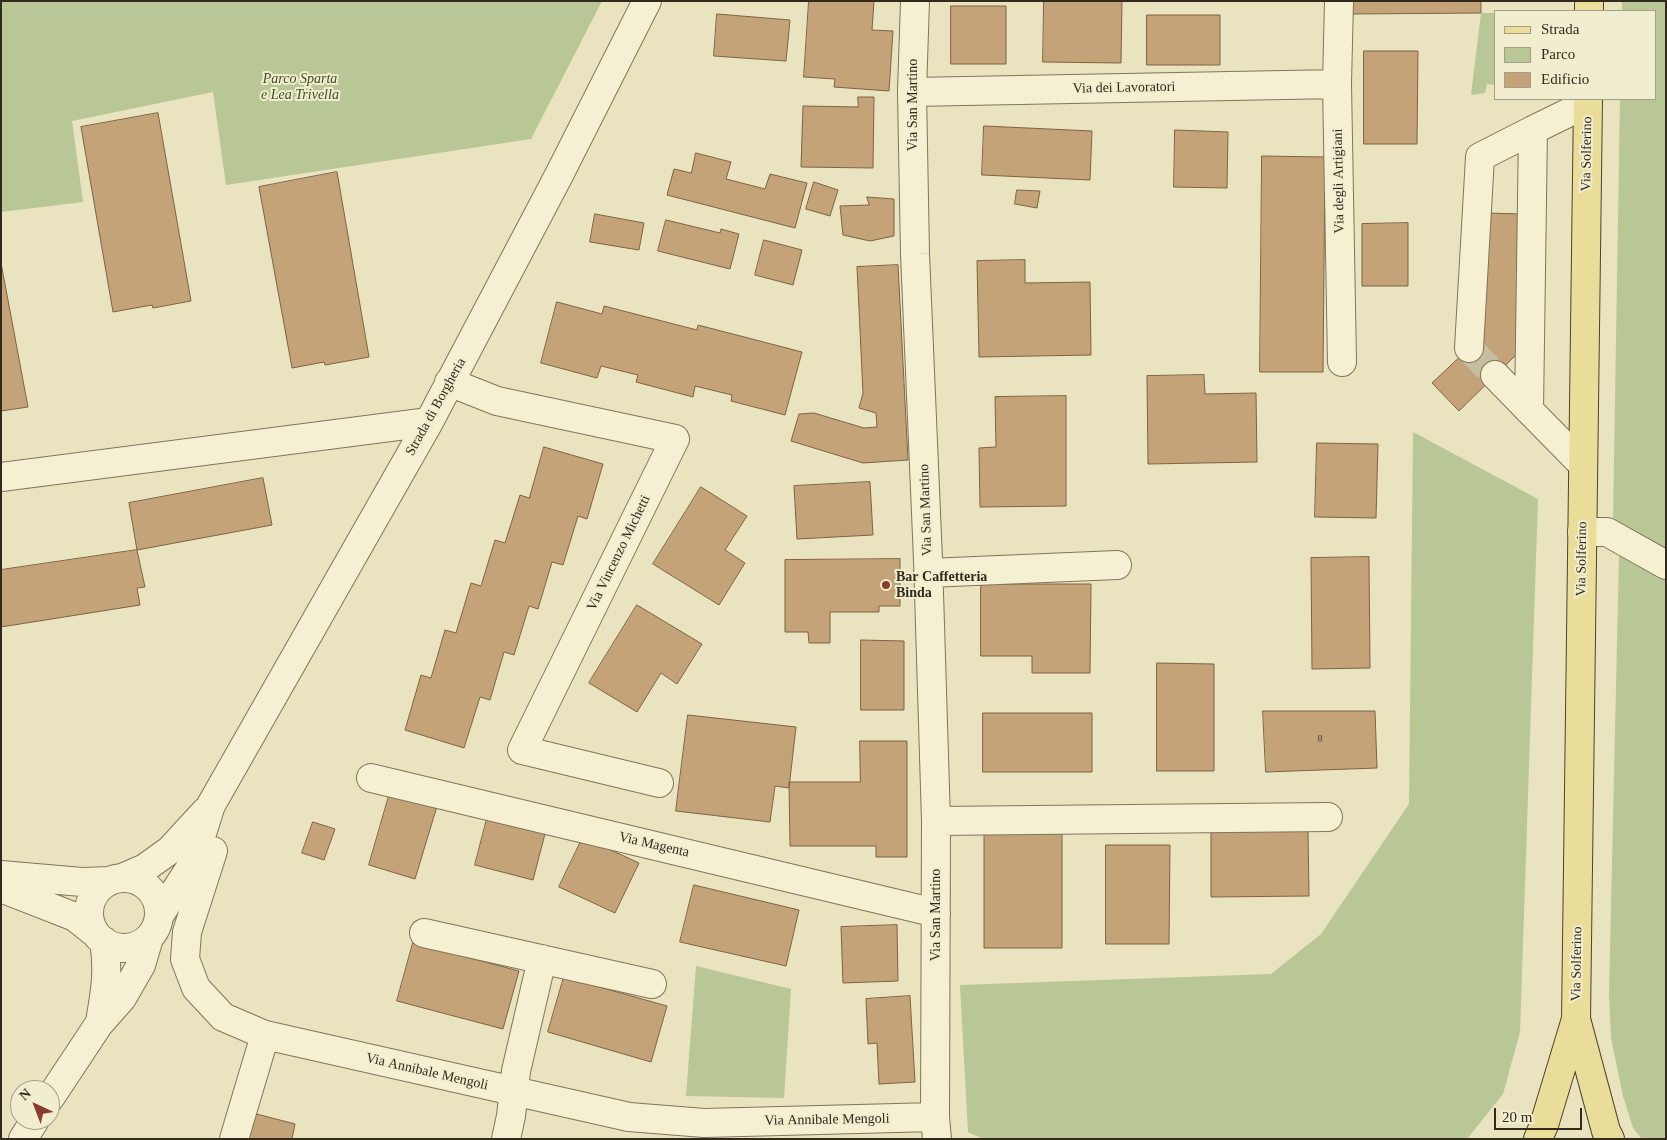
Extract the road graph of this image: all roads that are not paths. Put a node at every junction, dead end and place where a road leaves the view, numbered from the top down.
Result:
1 (647, 1) edge
2 (915, 1) edge
3 (1339, 1) edge
4 (1337, 84) junction
5 (912, 92) junction
6 (1588, 101) edge
7 (1533, 130) junction
8 (1469, 348) dead end
9 (1342, 362) dead end
10 (1495, 375) tunnel mouth
11 (449, 382) junction
12 (1529, 410) junction
13 (429, 422) junction
14 (1583, 465) junction
15 (1, 476) edge
16 (1582, 532) junction
17 (1117, 565) dead end
18 (1666, 565) edge
19 (928, 573) junction
20 (248, 739) junction
21 (371, 778) dead end
22 (659, 783) dead end
23 (211, 805) junction
24 (1328, 817) dead end
25 (936, 821) junction
26 (1, 875) edge
27 (116, 880) junction
28 (1, 888) edge
29 (936, 913) junction
30 (154, 927) junction
31 (424, 933) dead end
32 (100, 937) junction
33 (542, 959) junction
34 (652, 984) dead end
35 (1576, 1019) junction
36 (99, 1024) junction
37 (265, 1034) junction
38 (60, 1083) edge
39 (514, 1093) junction
40 (936, 1128) edge
41 (705, 1131) edge
42 (234, 1139) edge
43 (506, 1139) edge
44 (1538, 1139) edge
45 (1610, 1139) edge

1 - 11 street, Strada di Borgheria
2 - 5 street, Via San Martino
3 - 4 street, Via degli Artigiani
4 - 5 street, Via dei Lavoratori
4 - 9 street, Via degli Artigiani
5 - 19 street, Via San Martino
6 - 7 street
6 - 14 main road, Via Solferino
7 - 8 street
7 - 12 street
10 - 12 street
11 - 13 street, Strada di Borgheria
11 - 22 street, Via Vincenzo Michetti
12 - 14 street
13 - 15 street
13 - 20 street, Strada di Borgheria
14 - 16 main road, Via Solferino
16 - 18 street
16 - 35 main road, Via Solferino
17 - 19 street
19 - 25 street, Via San Martino
20 - 23 street, Strada di Borgheria
20 - 37 street, Via Annibale Mengoli
21 - 29 street, Via Magenta
23 - 27 street, Strada di Borgheria
23 - 30 street, Strada di Borgheria
24 - 25 street
25 - 29 street, Via San Martino
26 - 27 street
27 - 30 street
27 - 32 street, Strada di Borgheria
28 - 32 street
29 - 40 street, Via San Martino
30 - 32 street
30 - 36 street, Strada di Borgheria
31 - 33 street
32 - 36 street, Strada di Borgheria
33 - 34 street
33 - 39 street
35 - 44 main road, Via Solferino
35 - 45 main road, Via Solferino
36 - 38 street, Strada di Borgheria
37 - 39 street, Via Annibale Mengoli
37 - 42 street
39 - 41 street, Via Annibale Mengoli
39 - 43 street
40 - 41 street, Via Annibale Mengoli

